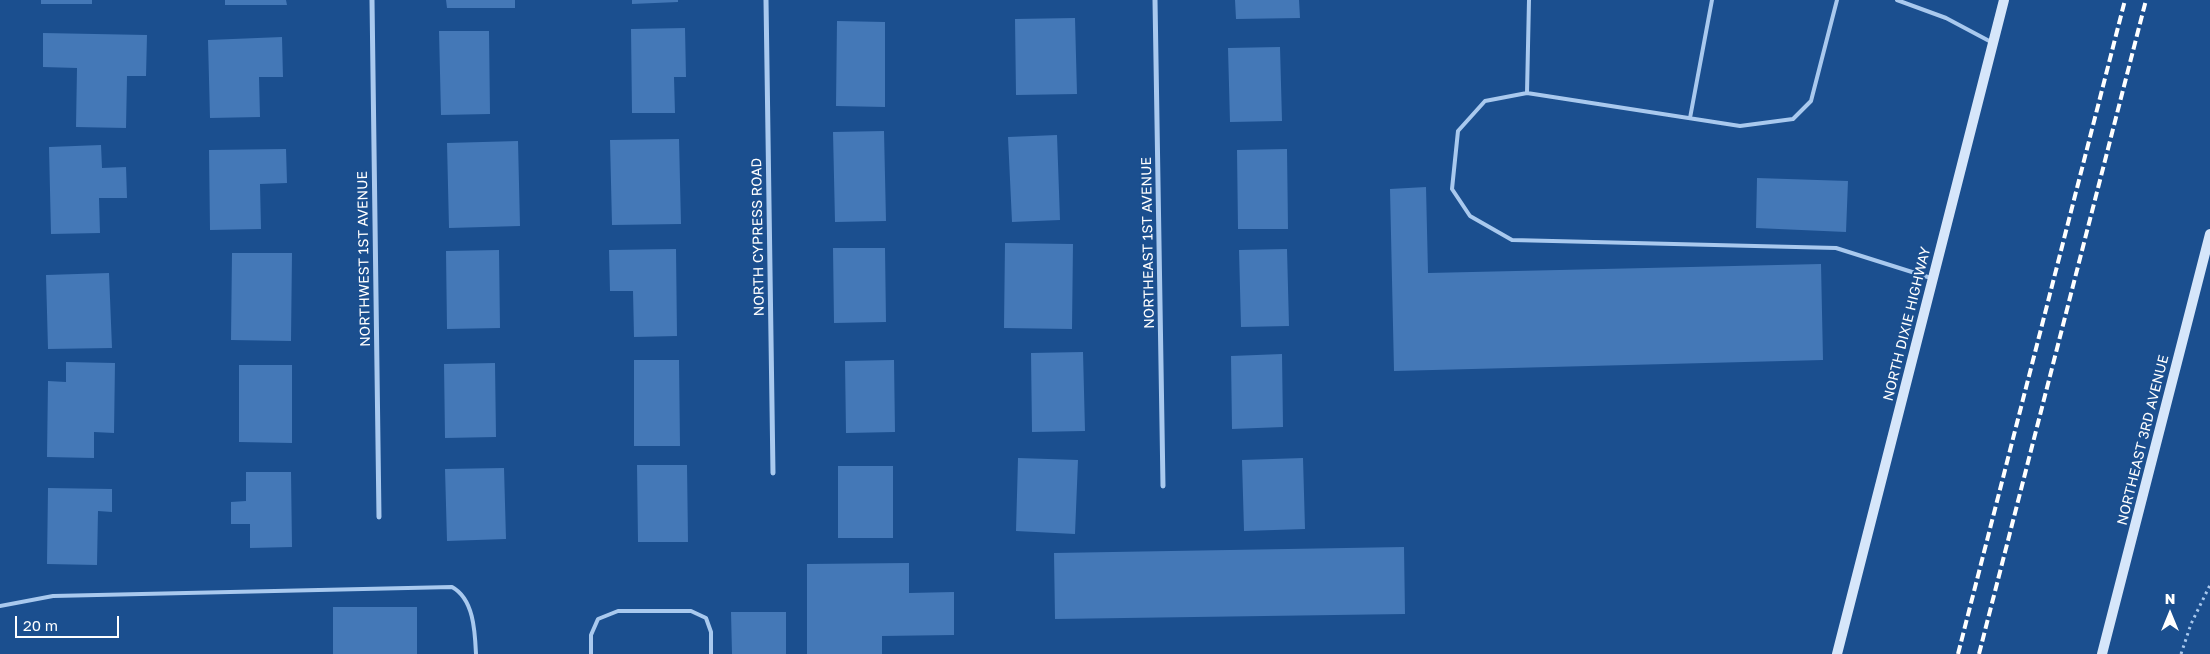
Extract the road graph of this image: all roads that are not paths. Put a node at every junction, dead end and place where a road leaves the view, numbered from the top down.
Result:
1 (372, 0) edge
2 (766, 0) edge
3 (1155, 0) edge
4 (1529, 0) edge
5 (1712, 0) edge
6 (1837, 0) edge
7 (1897, 0) edge
8 (2004, 0) edge
9 (1993, 43) junction
10 (1527, 93) junction
11 (1690, 118) junction
12 (2210, 234) edge
13 (1933, 279) junction
14 (773, 473) dead end
15 (1163, 486) dead end
16 (379, 517) dead end
17 (0, 606) edge
18 (476, 654) edge
19 (591, 654) edge
20 (711, 654) edge
21 (1836, 654) edge
22 (2102, 654) edge

1 - 16 street, NORTHWEST 1ST AVENUE
2 - 14 street, NORTH CYPRESS ROAD
3 - 15 street, NORTHEAST 1ST AVENUE
4 - 10 lane
5 - 11 lane
6 - 11 lane
7 - 9 lane
8 - 9 main road, NORTH DIXIE HIGHWAY
9 - 13 main road, NORTH DIXIE HIGHWAY
10 - 11 lane
10 - 13 lane
12 - 22 main road, NORTHEAST 3RD AVENUE
13 - 21 main road, NORTH DIXIE HIGHWAY
17 - 18 lane
19 - 20 lane

